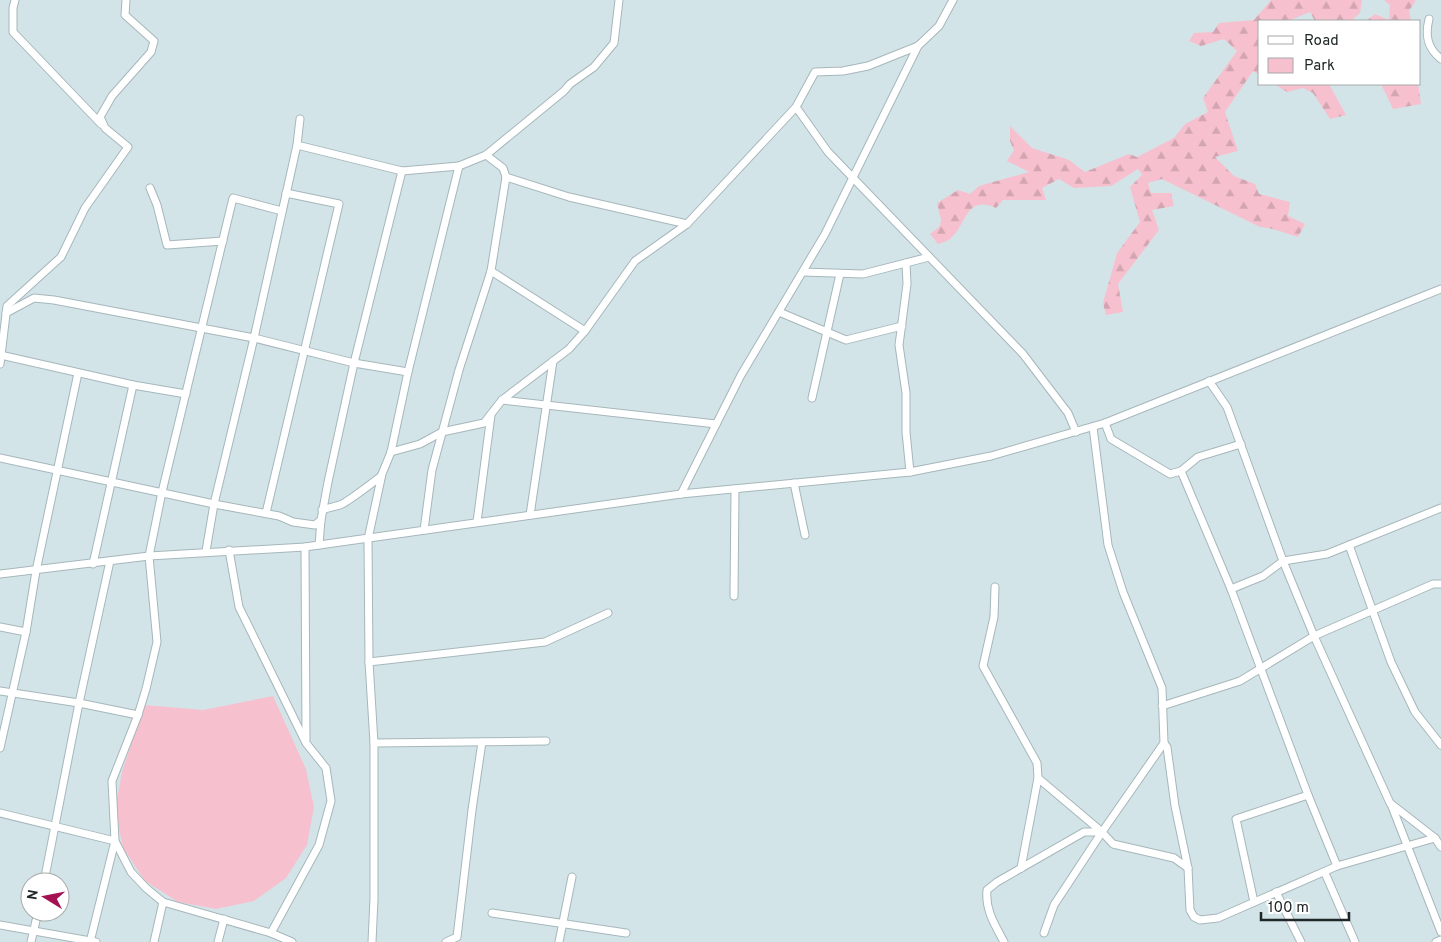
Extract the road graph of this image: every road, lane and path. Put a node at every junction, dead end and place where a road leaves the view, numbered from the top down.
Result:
1 (15, 0) edge
2 (126, 0) edge
3 (619, 0) edge
4 (953, 0) edge
5 (1429, 19) dead end
6 (918, 46) junction
7 (1441, 59) edge
8 (796, 107) junction
9 (300, 120) dead end
10 (105, 128) junction
11 (297, 145) junction
12 (486, 155) junction
13 (459, 166) junction
14 (402, 171) junction
15 (506, 177) junction
16 (853, 178) junction
17 (150, 188) dead end
18 (286, 193) junction
19 (282, 211) junction
20 (687, 224) junction
21 (223, 241) junction
22 (929, 256) junction
23 (906, 263) junction
24 (491, 271) junction
25 (803, 272) junction
26 (840, 274) junction
27 (1441, 289) edge
28 (779, 312) junction
29 (6, 313) junction
30 (902, 326) junction
31 (202, 328) junction
32 (585, 331) junction
33 (826, 332) junction
34 (254, 338) junction
35 (304, 351) junction
36 (1, 355) edge
37 (553, 361) junction
38 (354, 362) junction
39 (0, 364) edge
40 (408, 372) junction
41 (78, 373) junction
42 (1208, 381) junction
43 (134, 386) junction
44 (186, 394) junction
45 (812, 398) dead end
46 (502, 400) junction
47 (547, 405) junction
48 (491, 414) junction
49 (1106, 423) junction
50 (716, 424) junction
51 (1094, 427) junction
52 (442, 432) junction
53 (1076, 432) junction
54 (1241, 444) junction
55 (392, 452) junction
56 (0, 458) edge
57 (57, 471) junction
58 (1181, 471) junction
59 (910, 472) junction
60 (382, 474) junction
61 (112, 482) junction
62 (794, 483) junction
63 (735, 489) junction
64 (162, 492) junction
65 (681, 494) junction
66 (214, 504) junction
67 (1441, 508) edge
68 (322, 510) junction
69 (266, 514) junction
70 (530, 515) junction
71 (321, 520) junction
72 (477, 522) junction
73 (424, 530) junction
74 (805, 535) dead end
75 (368, 539) junction
76 (319, 545) junction
77 (1349, 545) junction
78 (305, 547) junction
79 (229, 550) junction
80 (206, 552) junction
81 (149, 556) junction
82 (110, 561) junction
83 (1283, 561) junction
84 (93, 564) junction
85 (36, 571) junction
86 (0, 574) edge
87 (1441, 584) edge
88 (996, 587) dead end
89 (1231, 589) junction
90 (734, 596) dead end
91 (1373, 611) junction
92 (608, 613) dead end
93 (0, 627) edge
94 (26, 632) junction
95 (1314, 636) junction
96 (369, 662) junction
97 (1260, 669) junction
98 (0, 691) edge
99 (12, 693) junction
100 (79, 703) junction
101 (1162, 706) junction
102 (138, 715) junction
103 (546, 741) dead end
104 (482, 742) junction
105 (306, 743) junction
106 (374, 743) junction
107 (1164, 743) junction
108 (1441, 745) edge
109 (0, 748) edge
110 (1038, 778) junction
111 (1308, 795) junction
112 (1390, 803) junction
113 (0, 813) edge
114 (56, 826) junction
115 (1102, 832) junction
116 (1435, 838) junction
117 (115, 841) junction
118 (1407, 846) junction
119 (1441, 847) edge
120 (1337, 866) junction
121 (1021, 868) junction
122 (1188, 868) junction
123 (46, 872) edge
124 (1325, 873) junction
125 (572, 877) dead end
126 (1276, 892) junction
127 (163, 902) junction
128 (1254, 902) junction
129 (492, 913) dead end
130 (224, 919) junction
131 (36, 922) edge
132 (562, 923) junction
133 (0, 925) edge
134 (34, 931) junction
135 (1441, 932) edge
136 (272, 933) junction
137 (626, 933) dead end
138 (1044, 933) dead end
139 (457, 940) edge
140 (1441, 940) edge
141 (283, 941) edge
142 (31, 942) edge
143 (92, 942) edge
144 (154, 942) edge
145 (218, 942) edge
146 (292, 942) edge
147 (372, 942) edge
148 (446, 942) edge
149 (559, 942) edge
150 (1004, 942) edge
151 (1301, 942) edge
152 (1355, 942) edge
153 (1436, 942) edge

1 - 10 street
2 - 10 street
3 - 12 street
4 - 6 street
5 - 7 street
6 - 8 street
6 - 16 street
8 - 16 street
8 - 20 street
9 - 11 street
10 - 29 street
11 - 14 street
11 - 18 street
12 - 13 street
12 - 15 street
13 - 14 street
13 - 40 street
14 - 38 street
15 - 20 street
15 - 24 street
16 - 22 street
16 - 25 street
17 - 21 street
18 - 19 street
18 - 35 street
19 - 21 street
19 - 34 street
20 - 32 street
21 - 31 street
22 - 23 street
22 - 53 street
23 - 26 street
23 - 30 street
24 - 32 street
24 - 52 street
25 - 26 street
25 - 28 street
26 - 33 street
27 - 42 street
28 - 33 street
28 - 50 street
29 - 31 street
29 - 36 street
30 - 33 street
30 - 59 street
31 - 34 street
31 - 44 street
32 - 37 street
33 - 45 street
34 - 35 street
34 - 66 street
35 - 38 street
35 - 69 street
36 - 39 street
36 - 41 street
37 - 46 street
37 - 47 street
38 - 40 street
38 - 68 street
40 - 55 street
41 - 43 street
41 - 57 street
42 - 49 street
42 - 54 street
43 - 44 street
43 - 61 street
44 - 64 street
46 - 47 street
46 - 48 street
47 - 50 street
47 - 70 street
48 - 52 street
48 - 72 street
49 - 51 street
49 - 58 street
50 - 65 street
51 - 53 street
51 - 101 street
52 - 55 street
52 - 73 street
53 - 59 street
54 - 58 street
54 - 83 street
55 - 60 street
56 - 57 street
57 - 61 street
57 - 85 street
58 - 89 street
59 - 62 street
60 - 68 street
60 - 75 street
61 - 64 street
61 - 84 street
62 - 63 street
62 - 74 street
63 - 65 street
63 - 90 street
64 - 66 street
64 - 81 street
65 - 70 street
66 - 69 street
66 - 80 street
67 - 77 street
68 - 71 street
69 - 71 street
70 - 72 street
71 - 76 street
72 - 73 street
73 - 75 street
75 - 76 street
75 - 96 street
76 - 78 street
77 - 83 street
77 - 91 street
78 - 79 street
78 - 105 street
79 - 80 street
79 - 105 street
80 - 81 street
81 - 82 street
81 - 102 street
82 - 84 street
82 - 100 street
83 - 89 street
83 - 95 street
84 - 85 street
85 - 86 street
85 - 94 street
87 - 91 street
88 - 110 street
89 - 97 street
91 - 95 street
91 - 108 street
92 - 96 street
93 - 94 street
94 - 99 street
95 - 97 street
95 - 112 street
96 - 106 street
97 - 101 street
97 - 111 street
98 - 99 street
99 - 100 street
99 - 109 street
100 - 102 street
100 - 114 street
101 - 107 street
102 - 117 street
103 - 104 street
104 - 106 street
104 - 139 street
105 - 136 street
106 - 147 street
107 - 115 street
107 - 122 street
110 - 115 street
110 - 121 street
111 - 120 street
111 - 128 street
112 - 116 street
112 - 118 street
113 - 114 street
114 - 117 street
114 - 123 street
115 - 121 street
115 - 122 street
115 - 138 street
116 - 118 street
116 - 119 street
117 - 127 street
117 - 143 street
118 - 120 street
118 - 135 street
120 - 124 street
121 - 150 street
122 - 128 street
124 - 126 street
124 - 152 street
125 - 132 street
126 - 128 street
126 - 151 street
127 - 130 street
127 - 144 street
129 - 132 street
130 - 136 street
130 - 145 street
131 - 134 street
132 - 137 street
132 - 149 street
133 - 134 street
134 - 142 street
134 - 143 street
136 - 141 street
139 - 148 street
140 - 153 street
141 - 146 street

